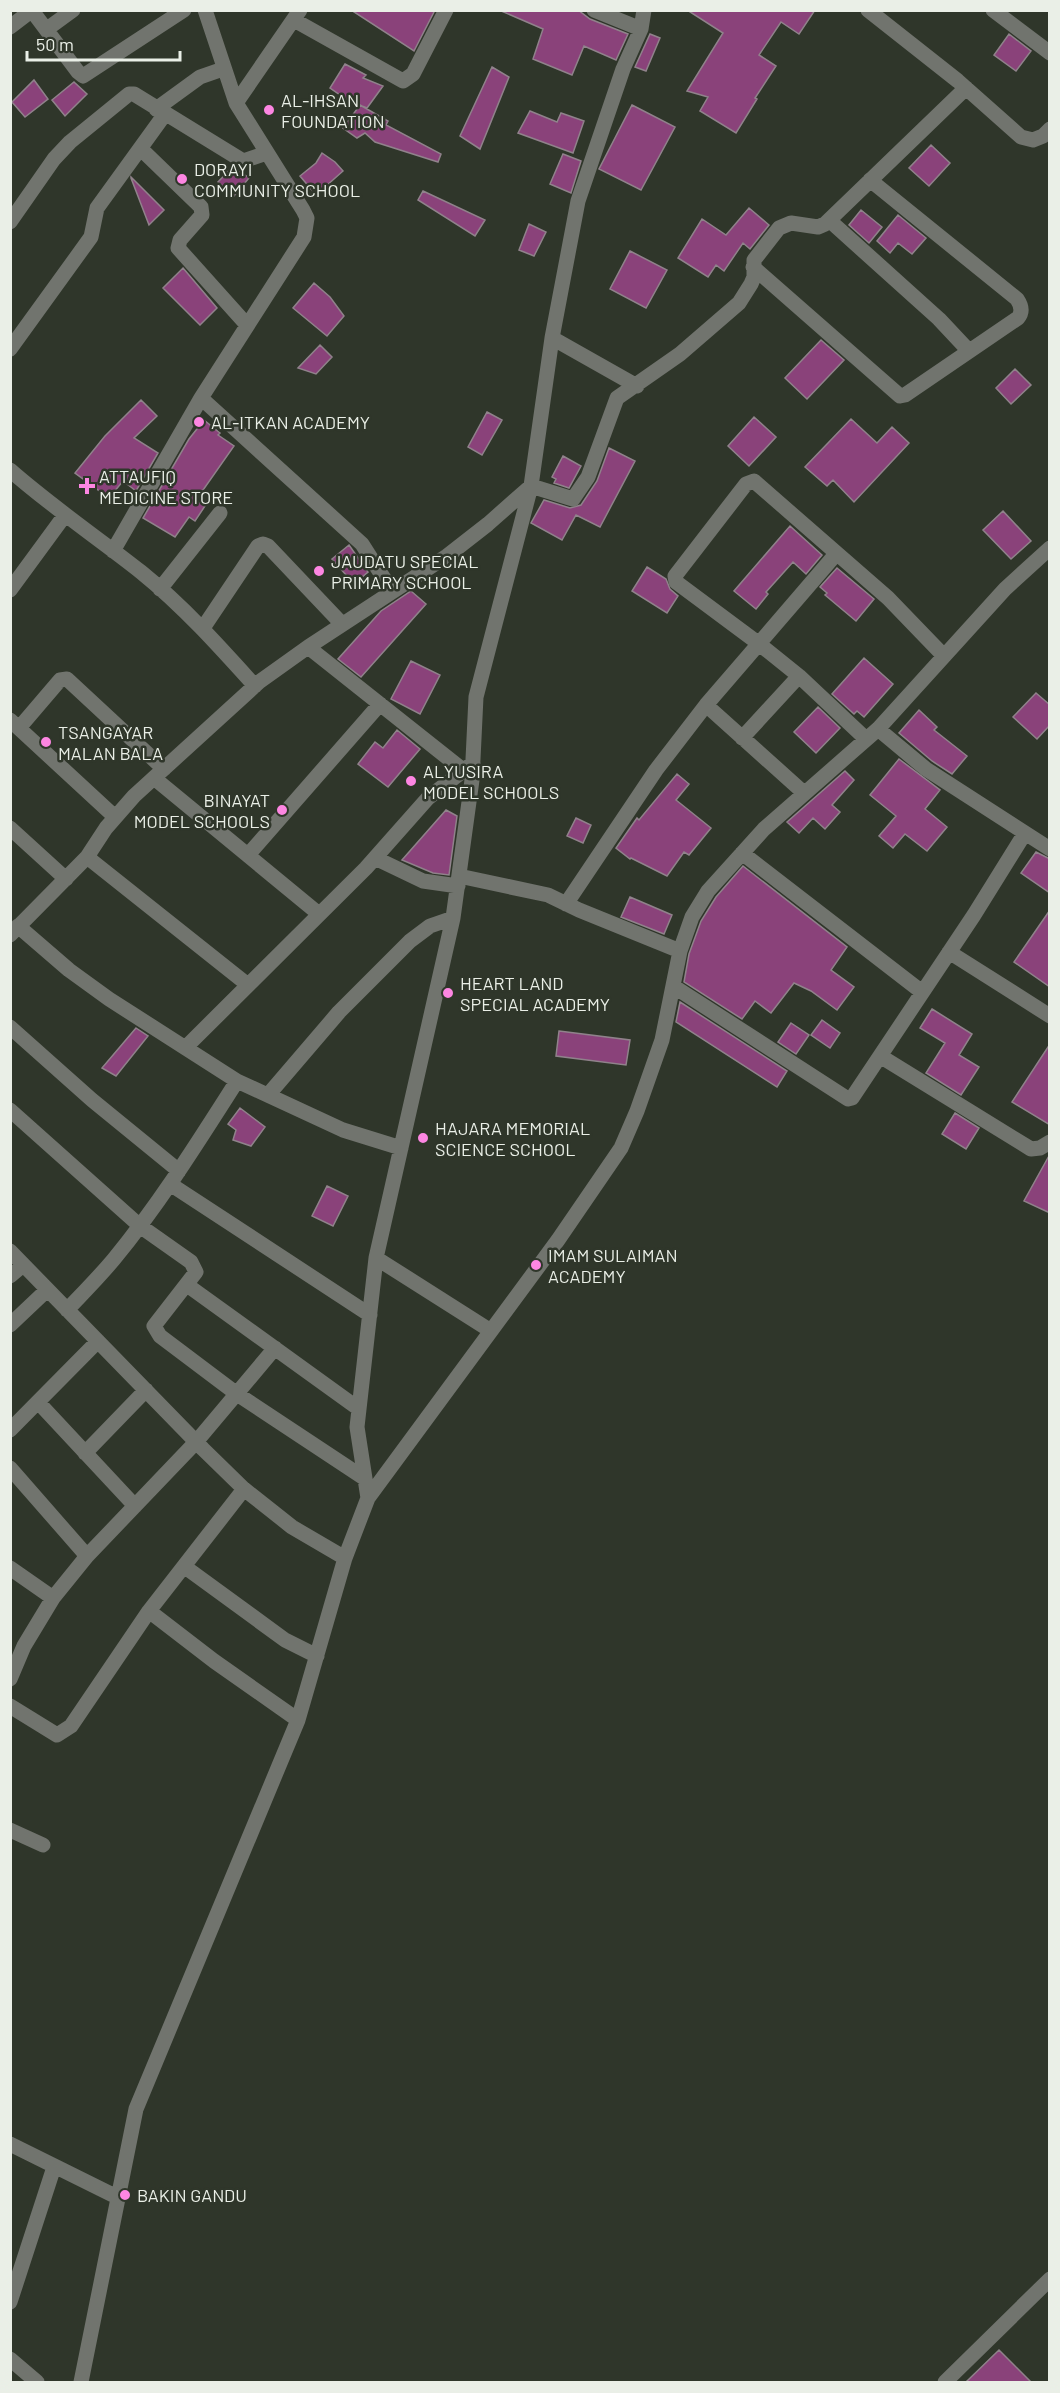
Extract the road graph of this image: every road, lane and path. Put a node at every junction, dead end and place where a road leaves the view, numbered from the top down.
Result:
1 (73, 10) edge
2 (184, 10) edge
3 (206, 10) edge
4 (446, 10) edge
5 (594, 10) edge
6 (644, 10) edge
7 (868, 10) edge
8 (993, 10) edge
9 (297, 15) edge
10 (10, 27) edge
11 (641, 28) junction
12 (47, 29) junction
13 (1050, 53) edge
14 (224, 69) junction
15 (966, 88) junction
16 (236, 103) junction
17 (160, 111) junction
18 (1050, 129) edge
19 (141, 149) junction
20 (267, 153) junction
21 (870, 180) junction
22 (829, 220) junction
23 (10, 222) edge
24 (753, 267) junction
25 (247, 325) junction
26 (552, 338) junction
27 (10, 349) edge
28 (969, 351) junction
29 (637, 386) junction
30 (201, 398) junction
31 (12, 476) edge
32 (531, 486) junction
33 (220, 513) dead end
34 (65, 515) junction
35 (1050, 548) edge
36 (113, 551) junction
37 (836, 554) junction
38 (160, 589) junction
39 (10, 590) edge
40 (392, 591) junction
41 (342, 624) junction
42 (203, 628) junction
43 (758, 642) junction
44 (308, 647) junction
45 (943, 655) junction
46 (799, 676) junction
47 (255, 686) junction
48 (380, 704) junction
49 (706, 705) junction
50 (15, 724) edge
51 (878, 729) junction
52 (742, 738) junction
53 (866, 739) junction
54 (468, 766) junction
55 (159, 773) junction
56 (804, 793) junction
57 (115, 818) junction
58 (10, 828) edge
59 (1025, 833) junction
60 (1050, 849) edge
61 (742, 854) junction
62 (248, 855) junction
63 (87, 857) junction
64 (375, 858) junction
65 (66, 879) junction
66 (458, 881) junction
67 (566, 904) junction
68 (319, 914) junction
69 (453, 918) junction
70 (14, 931) edge
71 (680, 951) junction
72 (949, 952) junction
73 (248, 985) junction
74 (673, 986) junction
75 (922, 992) junction
76 (1050, 1016) edge
77 (10, 1027) edge
78 (186, 1047) junction
79 (880, 1056) junction
80 (237, 1081) junction
81 (268, 1095) junction
82 (10, 1110) edge
83 (1050, 1142) edge
84 (402, 1148) junction
85 (179, 1171) junction
86 (170, 1184) junction
87 (140, 1226) junction
88 (10, 1251) edge
89 (376, 1258) junction
90 (23, 1265) junction
91 (10, 1276) edge
92 (187, 1285) junction
93 (47, 1290) junction
94 (67, 1310) junction
95 (370, 1315) junction
96 (10, 1325) edge
97 (491, 1331) junction
98 (98, 1341) junction
99 (274, 1348) junction
100 (146, 1390) junction
101 (237, 1394) junction
102 (38, 1402) junction
103 (359, 1409) junction
104 (10, 1430) edge
105 (196, 1442) junction
106 (85, 1453) junction
107 (10, 1468) edge
108 (364, 1478) junction
109 (244, 1489) junction
110 (368, 1498) junction
111 (135, 1506) junction
112 (87, 1556) junction
113 (345, 1558) junction
114 (185, 1567) junction
115 (10, 1568) edge
116 (53, 1598) junction
117 (149, 1611) junction
118 (317, 1656) junction
119 (10, 1679) edge
120 (10, 1706) edge
121 (298, 1720) junction
122 (10, 1830) edge
123 (43, 1845) dead end
124 (10, 2144) edge
125 (54, 2167) junction
126 (119, 2198) junction
127 (1050, 2279) edge
128 (10, 2302) edge
129 (11, 2360) edge
130 (37, 2382) edge
131 (81, 2382) edge
132 (945, 2382) edge

1 - 12 street
2 - 12 street
3 - 14 street
4 - 9 street
5 - 11 street
6 - 11 street
7 - 15 street
8 - 13 street
9 - 16 street
10 - 12 street
11 - 26 street
14 - 16 street
14 - 17 street
15 - 18 street
15 - 21 street
16 - 20 street
17 - 19 street
17 - 20 street
17 - 23 street
19 - 25 street
19 - 27 street
20 - 25 street
21 - 22 street
21 - 28 street
22 - 24 street
22 - 28 street
24 - 28 street
24 - 29 street
25 - 30 street
26 - 29 street
26 - 32 street
29 - 32 street
30 - 36 street
30 - 40 street
31 - 34 street
32 - 40 street
32 - 54 street
33 - 38 street
34 - 36 street
34 - 39 street
35 - 45 street
36 - 38 street
37 - 43 street
37 - 43 street
37 - 45 street
38 - 42 street
40 - 41 street
41 - 42 street
41 - 44 street
42 - 47 street
43 - 46 street
43 - 49 street
44 - 47 street
44 - 48 street
45 - 51 street
46 - 52 street
46 - 53 street
47 - 55 street
48 - 54 street
48 - 62 street
49 - 52 street
49 - 67 street
50 - 55 street
50 - 57 street
51 - 53 street
51 - 59 street
52 - 56 street
53 - 56 street
54 - 64 street
54 - 66 street
55 - 57 street
55 - 62 street
56 - 61 street
57 - 63 street
58 - 65 street
59 - 60 street
59 - 72 street
61 - 71 street
61 - 75 street
62 - 68 street
63 - 65 street
63 - 73 street
64 - 66 street
64 - 68 street
65 - 70 street
66 - 67 street
66 - 69 street
67 - 71 street
68 - 73 street
69 - 81 street
69 - 84 street
70 - 78 street
71 - 74 street
72 - 75 street
72 - 76 street
73 - 78 street
74 - 79 street
74 - 97 street
75 - 79 street
77 - 85 street
78 - 80 street
79 - 83 street
80 - 81 street
80 - 85 street
81 - 84 street
82 - 87 street
84 - 89 street
85 - 86 street
86 - 87 street
86 - 95 street
87 - 92 street
87 - 94 street
88 - 90 street
89 - 95 street
89 - 97 street
90 - 91 street
90 - 93 street
92 - 99 street
92 - 101 street
93 - 94 street
93 - 96 street
94 - 98 street
95 - 103 street
97 - 110 street
98 - 100 street
98 - 102 street
99 - 101 street
99 - 103 street
100 - 105 street
100 - 106 street
101 - 105 street
101 - 108 street
102 - 104 street
102 - 106 street
103 - 108 street
105 - 109 street
105 - 111 street
106 - 111 street
107 - 112 street
108 - 110 street
109 - 113 street
109 - 114 street
110 - 113 street
111 - 112 street
112 - 116 street
113 - 118 street
114 - 117 street
114 - 118 street
115 - 116 street
116 - 119 street
117 - 120 street
117 - 121 street
118 - 121 street
121 - 126 street
122 - 123 street
124 - 125 street
125 - 126 street
125 - 128 street
126 - 131 street
127 - 132 street
129 - 130 street

